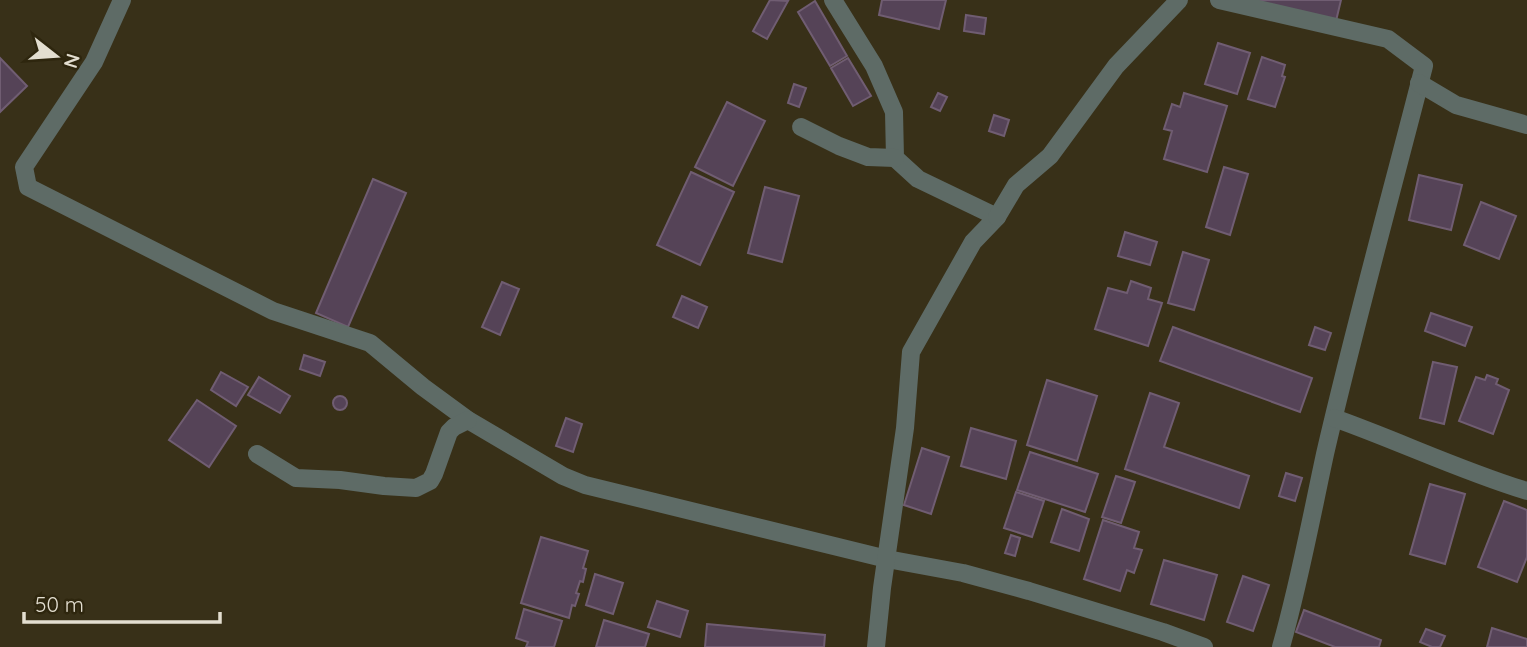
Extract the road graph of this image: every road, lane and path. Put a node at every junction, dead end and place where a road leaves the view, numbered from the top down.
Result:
1 (122, 0) edge
2 (834, 0) edge
3 (1179, 0) edge
4 (1219, 0) edge
5 (1419, 83) junction
6 (1527, 125) edge
7 (801, 127) dead end
8 (895, 158) junction
9 (997, 217) junction
10 (1334, 418) junction
11 (468, 420) junction
12 (257, 454) dead end
13 (1527, 491) edge
14 (887, 559) junction
15 (876, 647) edge
16 (1204, 647) edge
17 (1281, 647) edge

1 - 11 street
2 - 8 street
3 - 9 street
4 - 5 street
5 - 6 street
5 - 10 street
7 - 8 street
8 - 9 street
9 - 14 street
10 - 13 street
10 - 17 street
11 - 12 street
11 - 14 street
14 - 15 street
14 - 16 street

